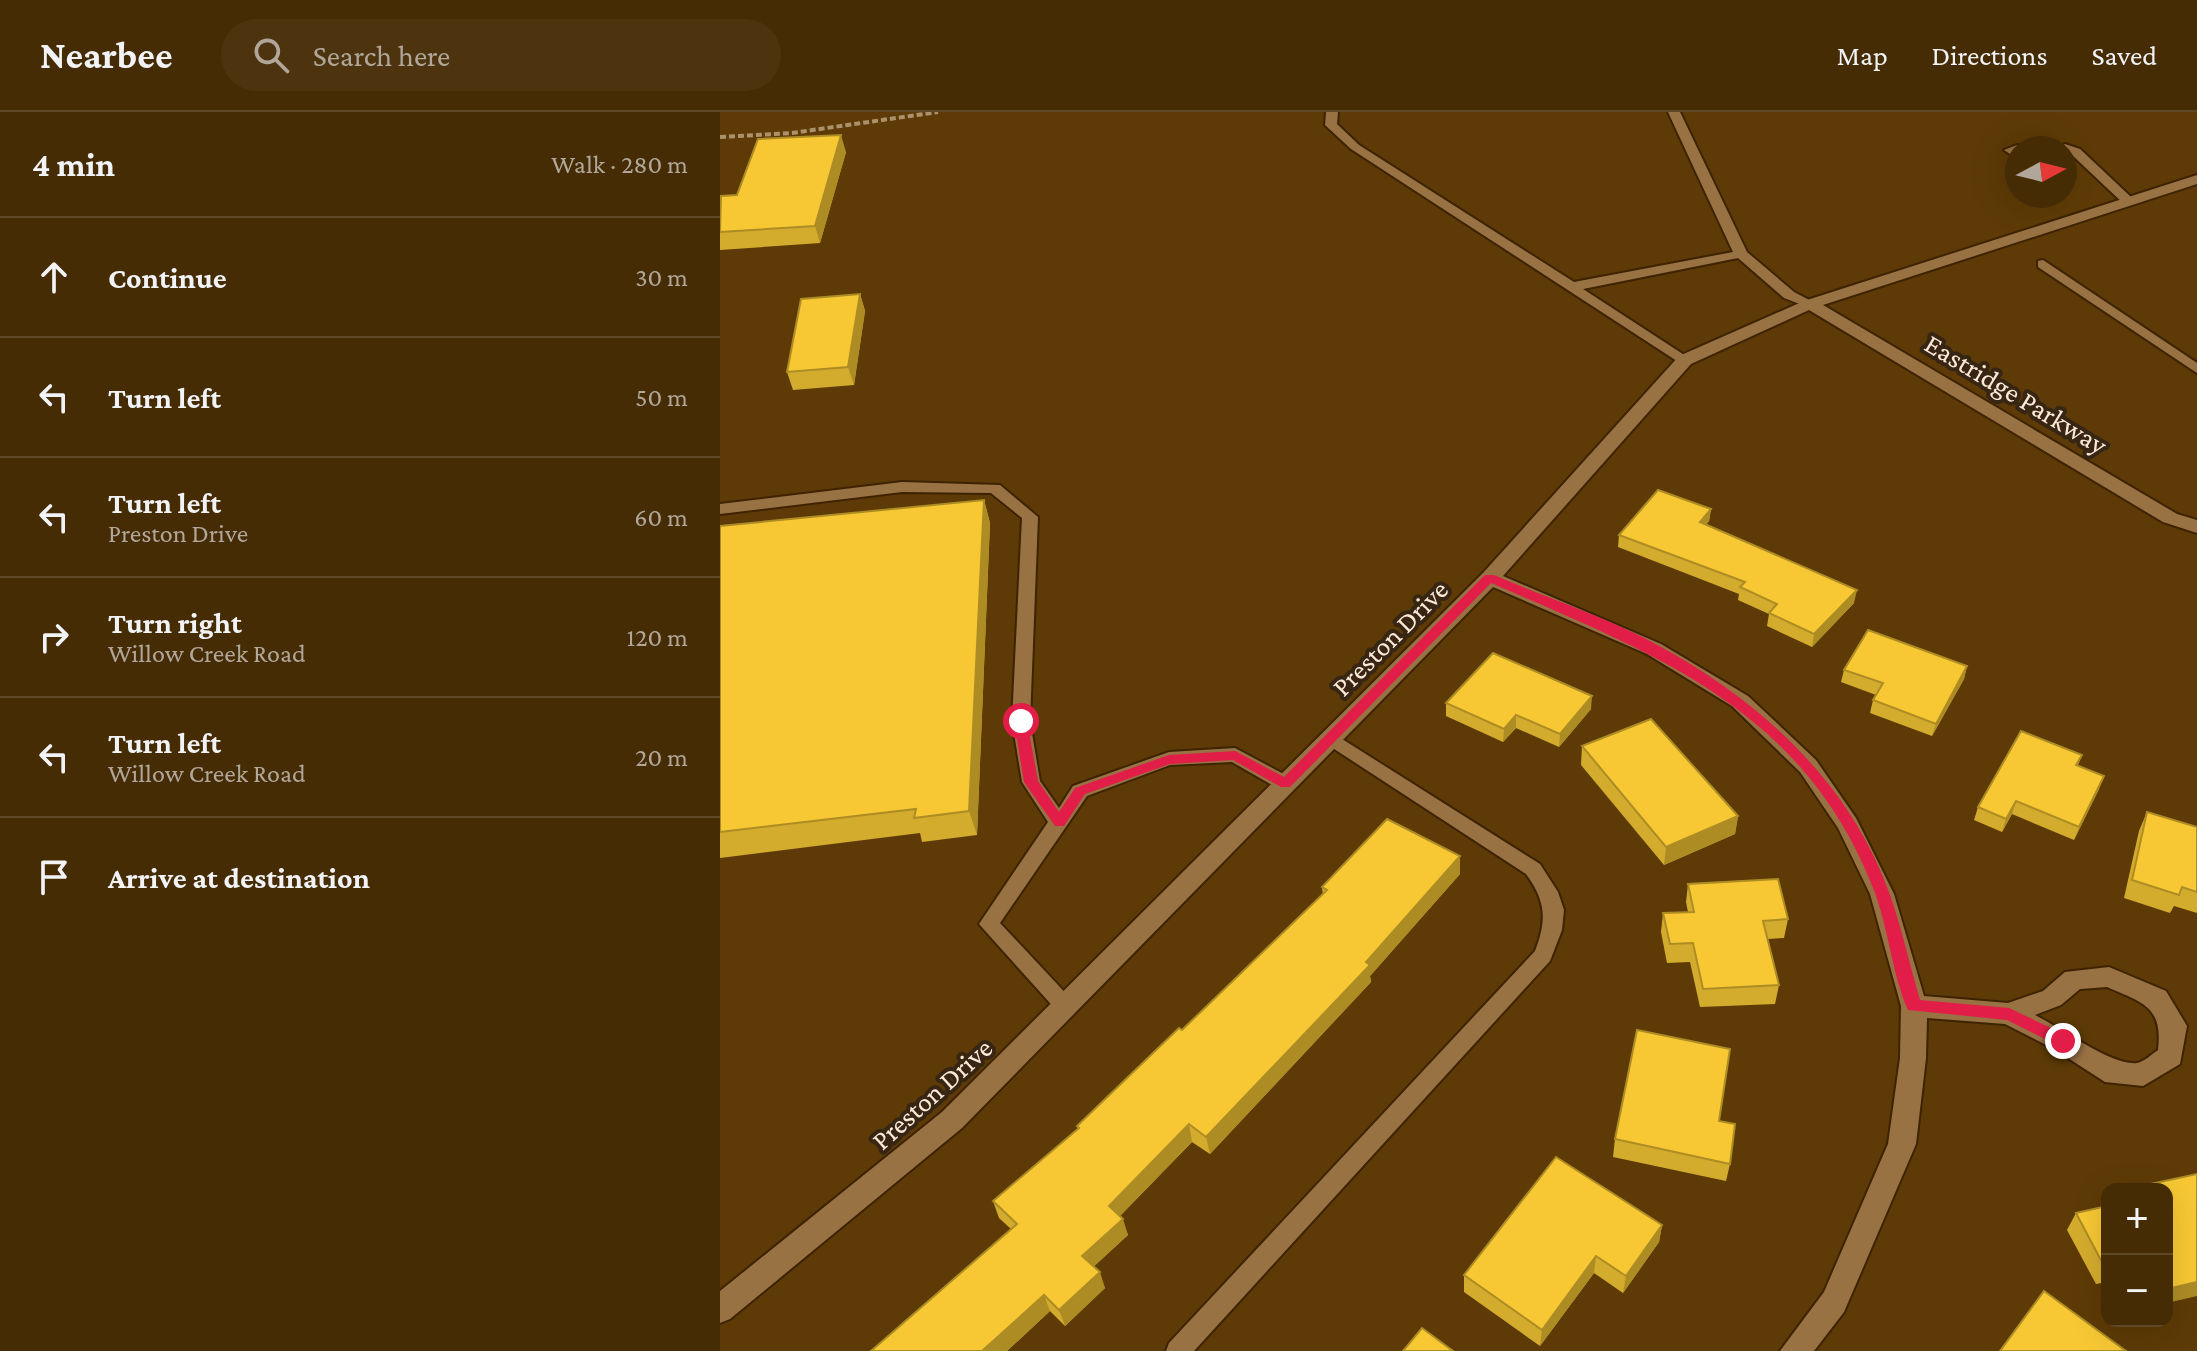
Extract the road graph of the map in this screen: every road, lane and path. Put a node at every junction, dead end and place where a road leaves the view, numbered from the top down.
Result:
1 (938, 112) edge
2 (1332, 112) edge
3 (1674, 112) edge
4 (720, 137) edge
5 (2077, 153) edge
6 (2197, 179) edge
7 (2128, 201) junction
8 (1741, 254) junction
9 (2043, 264) dead end
10 (1571, 287) junction
11 (1810, 304) junction
12 (1685, 360) junction
13 (2197, 369) edge
14 (720, 509) edge
15 (2197, 527) edge
16 (1490, 578) junction
17 (1331, 738) junction
18 (1286, 784) junction
19 (1059, 823) junction
20 (1065, 1006) junction
21 (1914, 1006) junction
22 (2009, 1014) junction
23 (720, 1309) edge
24 (1178, 1351) edge
25 (1795, 1351) edge

1 - 4 path
2 - 10 lane
3 - 8 lane
5 - 7 lane
6 - 7 street, Preston Drive
7 - 11 street, Preston Drive
8 - 10 lane
8 - 11 lane
9 - 13 lane
10 - 12 lane
11 - 12 street, Preston Drive
11 - 15 street, Eastridge Parkway
12 - 16 street, Preston Drive
14 - 19 lane
16 - 17 street, Preston Drive
16 - 21 street
17 - 18 street, Preston Drive
17 - 24 lane
18 - 19 lane
18 - 20 street, Preston Drive
19 - 20 lane
20 - 23 street, Preston Drive
21 - 22 street
21 - 25 street
22 - 22 street

